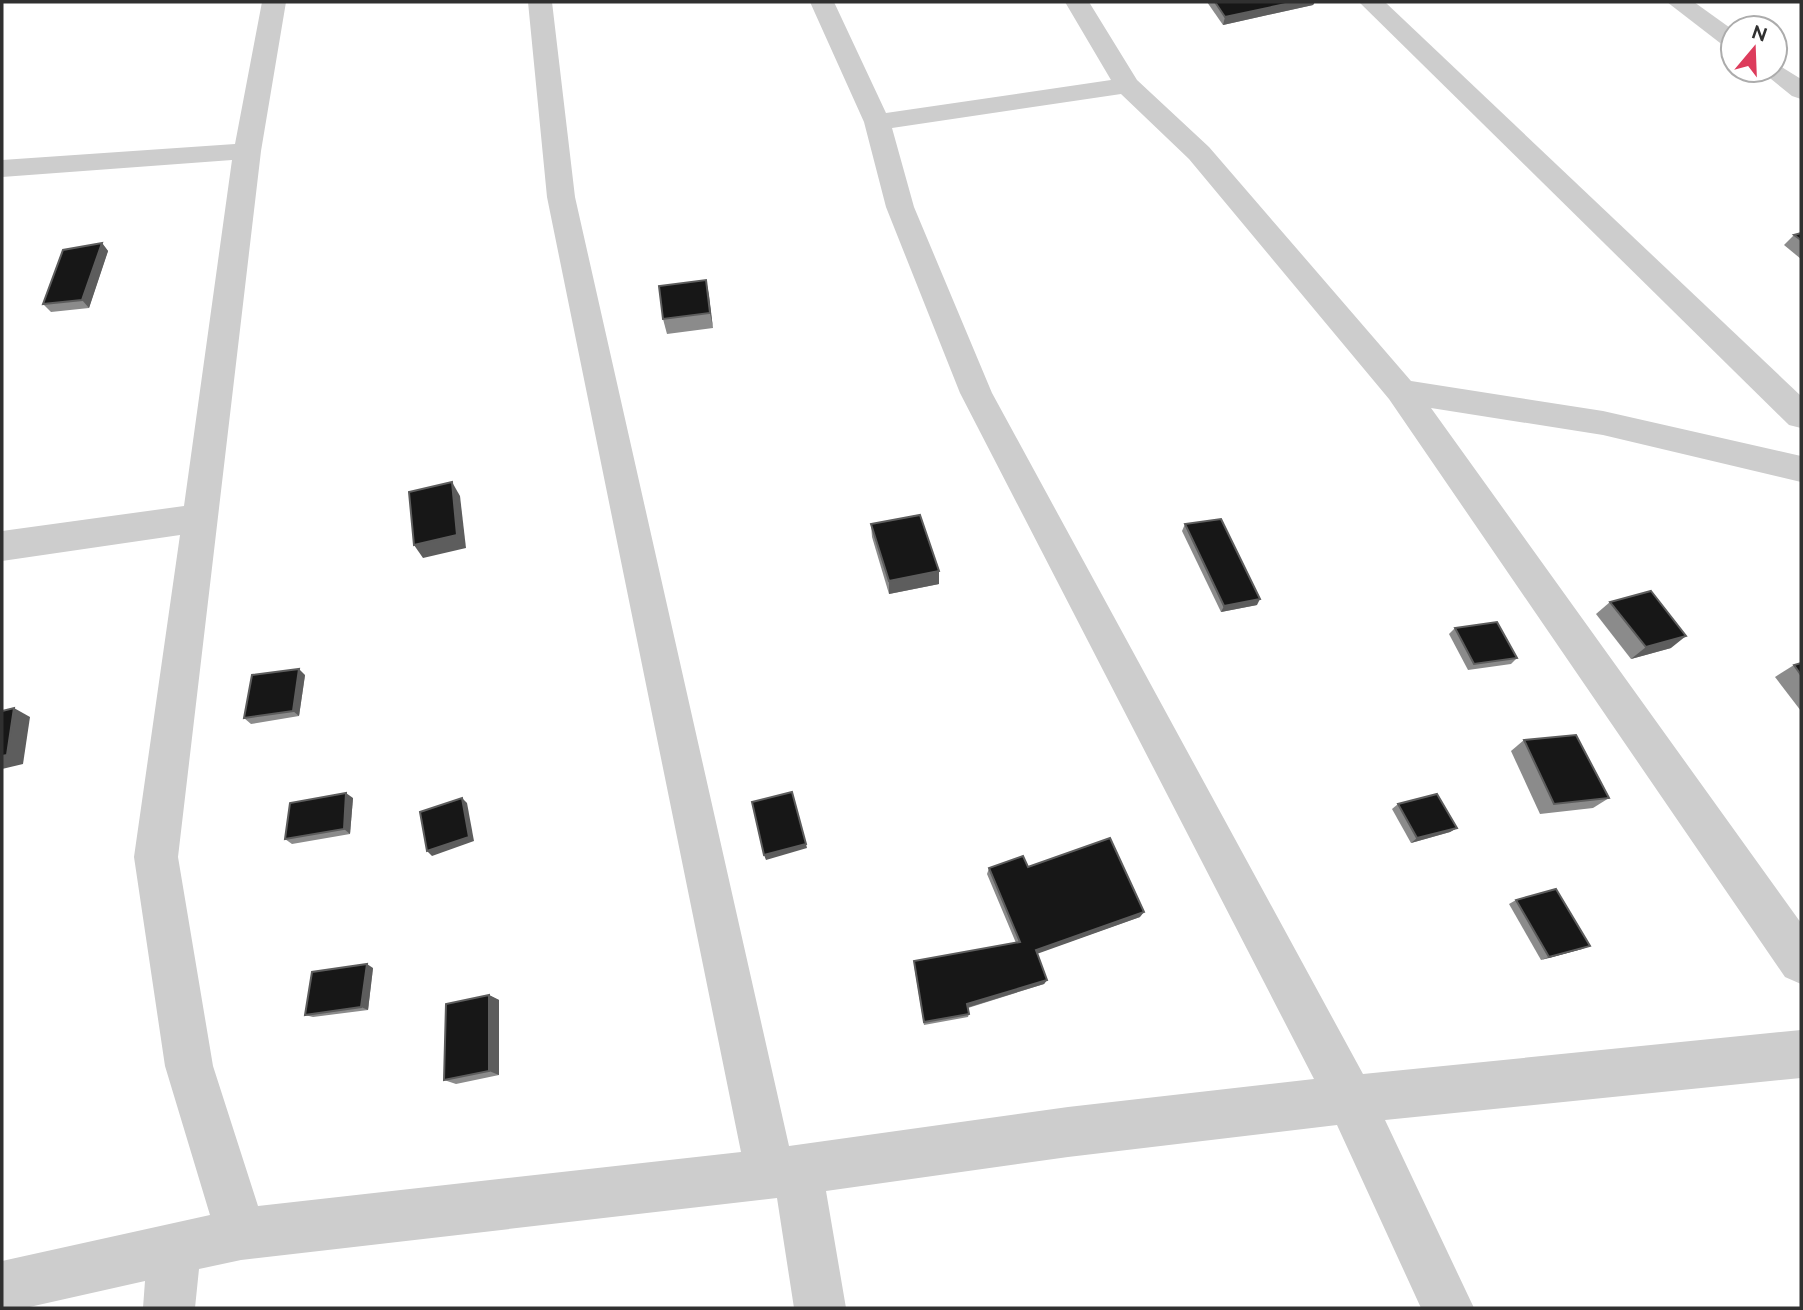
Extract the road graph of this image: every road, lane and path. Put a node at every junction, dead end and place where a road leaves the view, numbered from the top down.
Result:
1 (274, 2) edge
2 (540, 2) edge
3 (822, 2) edge
4 (1077, 2) edge
5 (1371, 2) edge
6 (1679, 2) edge
7 (1719, 31) edge
8 (1127, 85) junction
9 (877, 122) junction
10 (247, 151) junction
11 (2, 168) edge
12 (1401, 391) junction
13 (1801, 416) edge
14 (1801, 469) edge
15 (200, 518) junction
16 (2, 546) edge
17 (1801, 961) edge
18 (1801, 1054) edge
19 (1350, 1100) junction
20 (784, 1172) junction
21 (241, 1234) junction
22 (175, 1248) junction
23 (2, 1287) edge
24 (169, 1308) edge
25 (820, 1308) edge
26 (1448, 1308) edge

1 - 10 street
2 - 20 street
3 - 9 street
4 - 8 street
5 - 13 street
6 - 7 street
8 - 9 street
8 - 12 street
9 - 19 street
10 - 11 street
10 - 15 street
12 - 14 street
12 - 17 street
15 - 16 street
15 - 21 street
18 - 19 street
19 - 20 street
19 - 26 street
20 - 21 street
20 - 25 street
21 - 22 street
22 - 23 street
22 - 24 street

